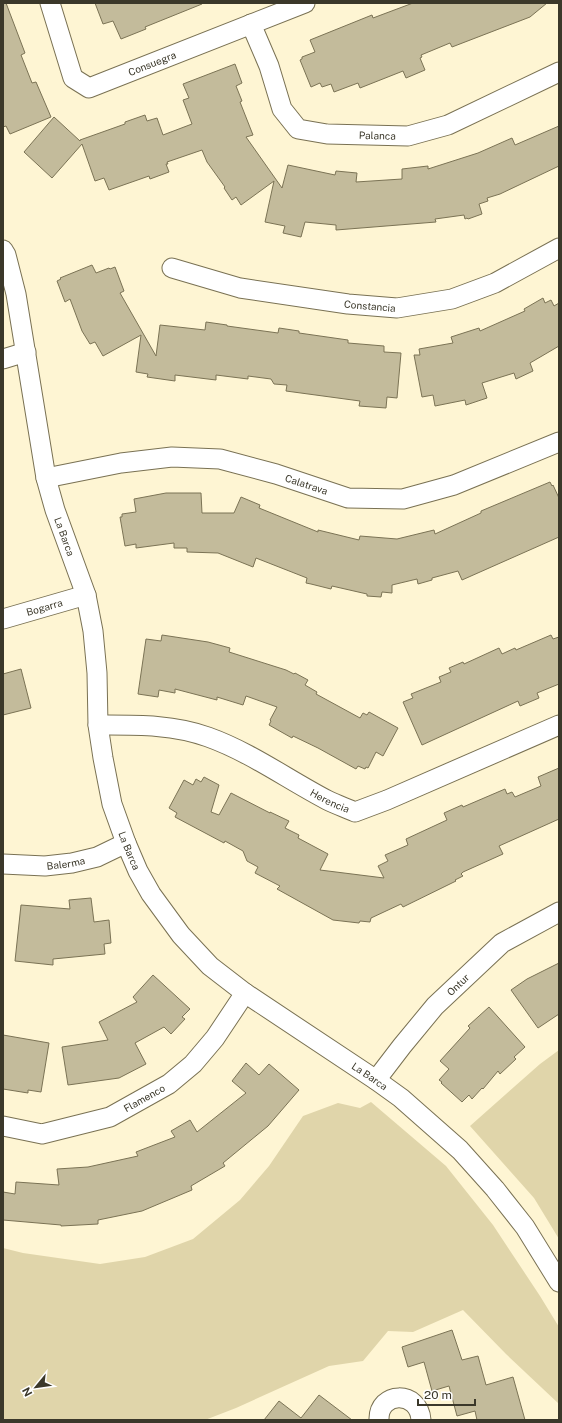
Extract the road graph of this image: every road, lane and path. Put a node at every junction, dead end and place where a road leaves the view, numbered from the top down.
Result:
1 (50, 3) edge
2 (305, 3) edge
3 (251, 24) junction
4 (559, 72) edge
5 (559, 248) edge
6 (3, 250) edge
7 (172, 268) dead end
8 (26, 352) junction
9 (3, 359) edge
10 (559, 442) edge
11 (46, 478) junction
12 (86, 595) junction
13 (3, 619) edge
14 (98, 724) junction
15 (559, 726) edge
16 (126, 843) junction
17 (3, 864) edge
18 (559, 912) edge
19 (245, 993) junction
20 (376, 1080) junction
21 (3, 1126) edge
22 (559, 1282) edge
23 (379, 1420) edge
24 (421, 1420) edge

1 - 3 street, Consuegra
2 - 3 street, Consuegra
3 - 4 street, Palanca
5 - 7 street, Constancia
6 - 8 street, La Barca
8 - 9 street
8 - 11 street, La Barca
10 - 11 street, Calatrava
11 - 12 street, La Barca
12 - 13 street, Bogarra
12 - 14 street, La Barca
14 - 15 street, Herencia
14 - 16 street, La Barca
16 - 17 street, Balerma
16 - 19 street, La Barca
18 - 20 street, Ontur
19 - 20 street, La Barca
19 - 21 street, Flamenco
20 - 22 street, La Barca
23 - 24 street

